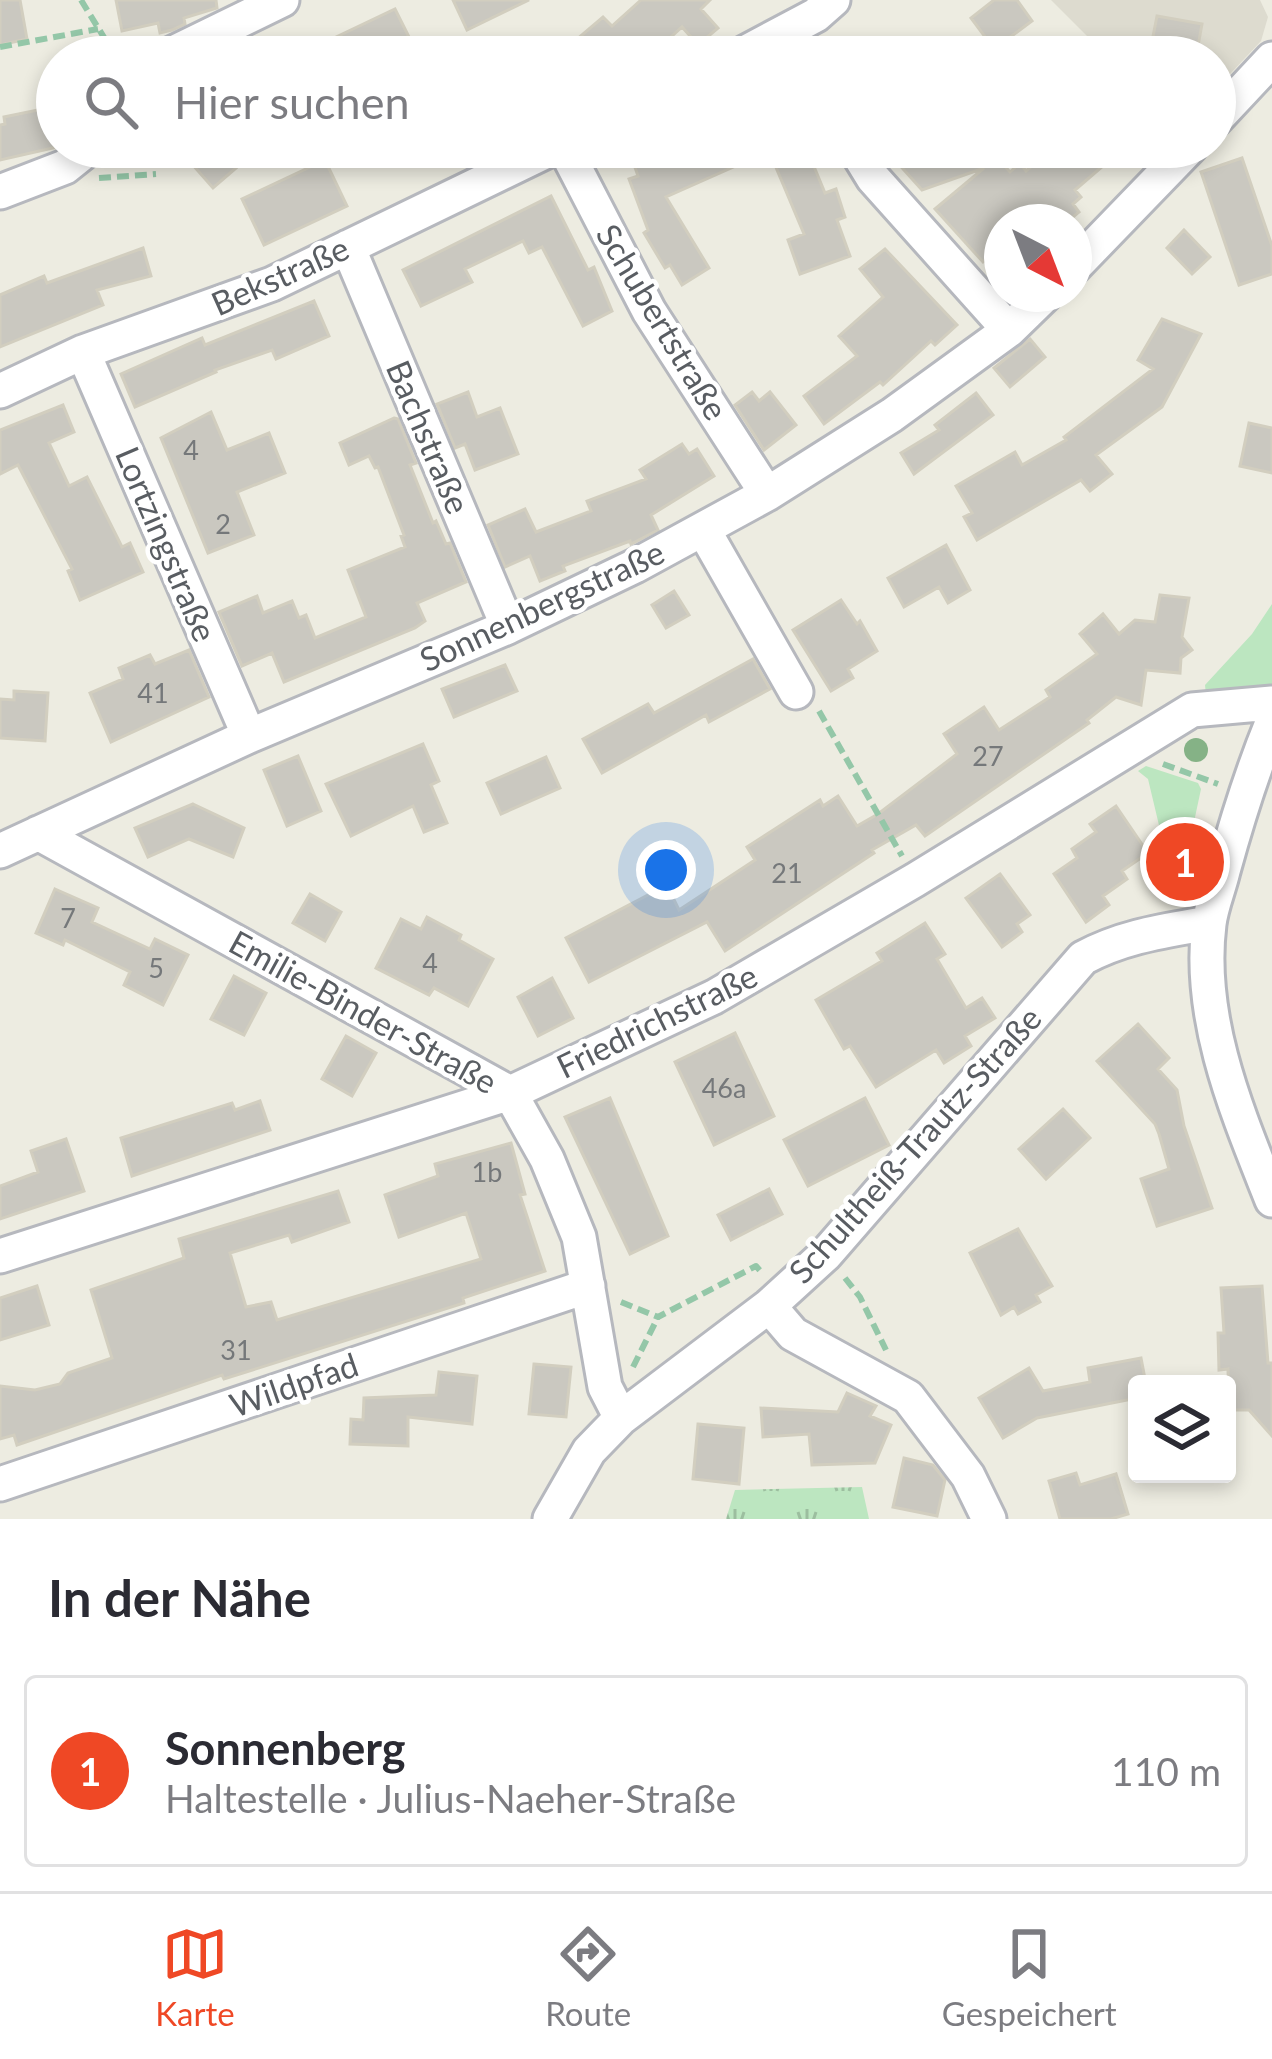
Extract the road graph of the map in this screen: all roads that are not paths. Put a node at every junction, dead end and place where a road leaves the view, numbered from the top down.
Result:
1 (283, 0) edge
2 (833, 0) edge
3 (208, 36) edge
4 (801, 36) edge
5 (1272, 59) edge
6 (1236, 98) edge
7 (51, 168) edge
8 (515, 168) edge
9 (571, 168) edge
10 (867, 168) edge
11 (1170, 168) edge
12 (0, 192) edge
13 (348, 247) junction
14 (1092, 248) edge
15 (1028, 312) edge
16 (1009, 330) junction
17 (83, 352) junction
18 (0, 391) edge
19 (767, 494) junction
20 (703, 529) junction
21 (508, 627) junction
22 (807, 699) road end
23 (1272, 703) edge
24 (1272, 723) edge
25 (249, 736) junction
26 (38, 833) junction
27 (0, 851) edge
28 (1209, 923) junction
29 (510, 1093) junction
30 (1272, 1200) edge
31 (0, 1256) edge
32 (589, 1294) junction
33 (775, 1300) junction
34 (618, 1411) junction
35 (0, 1484) edge
36 (550, 1519) edge
37 (989, 1519) edge

1 - 3 street
2 - 4 street
5 - 6 street
7 - 12 street
8 - 13 street, Bekstraße
9 - 19 street, Schubertstraße
10 - 16 street
11 - 14 street
13 - 17 street, Bekstraße
13 - 21 street, Bachstraße
15 - 16 street, Sonnenbergstraße
16 - 19 street, Sonnenbergstraße
17 - 18 street, Bekstraße
17 - 25 street, Lortzingstraße
19 - 20 street, Sonnenbergstraße
20 - 21 street, Sonnenbergstraße
20 - 22 street
21 - 25 street, Sonnenbergstraße
23 - 29 street, Friedrichstraße
24 - 28 street
25 - 26 street, Sonnenbergstraße
26 - 27 street, Sonnenbergstraße
26 - 29 street, Emilie-Binder-Straße
28 - 30 street
28 - 33 street, Schultheiß-Trautz-Straße
29 - 31 street, Friedrichstraße
29 - 32 street, Emilie-Binder-Straße
32 - 34 street, Emilie-Binder-Straße
32 - 35 street, Wildpfad
33 - 34 street, Schultheiß-Trautz-Straße
33 - 37 street
34 - 36 street, Schultheiß-Trautz-Straße

